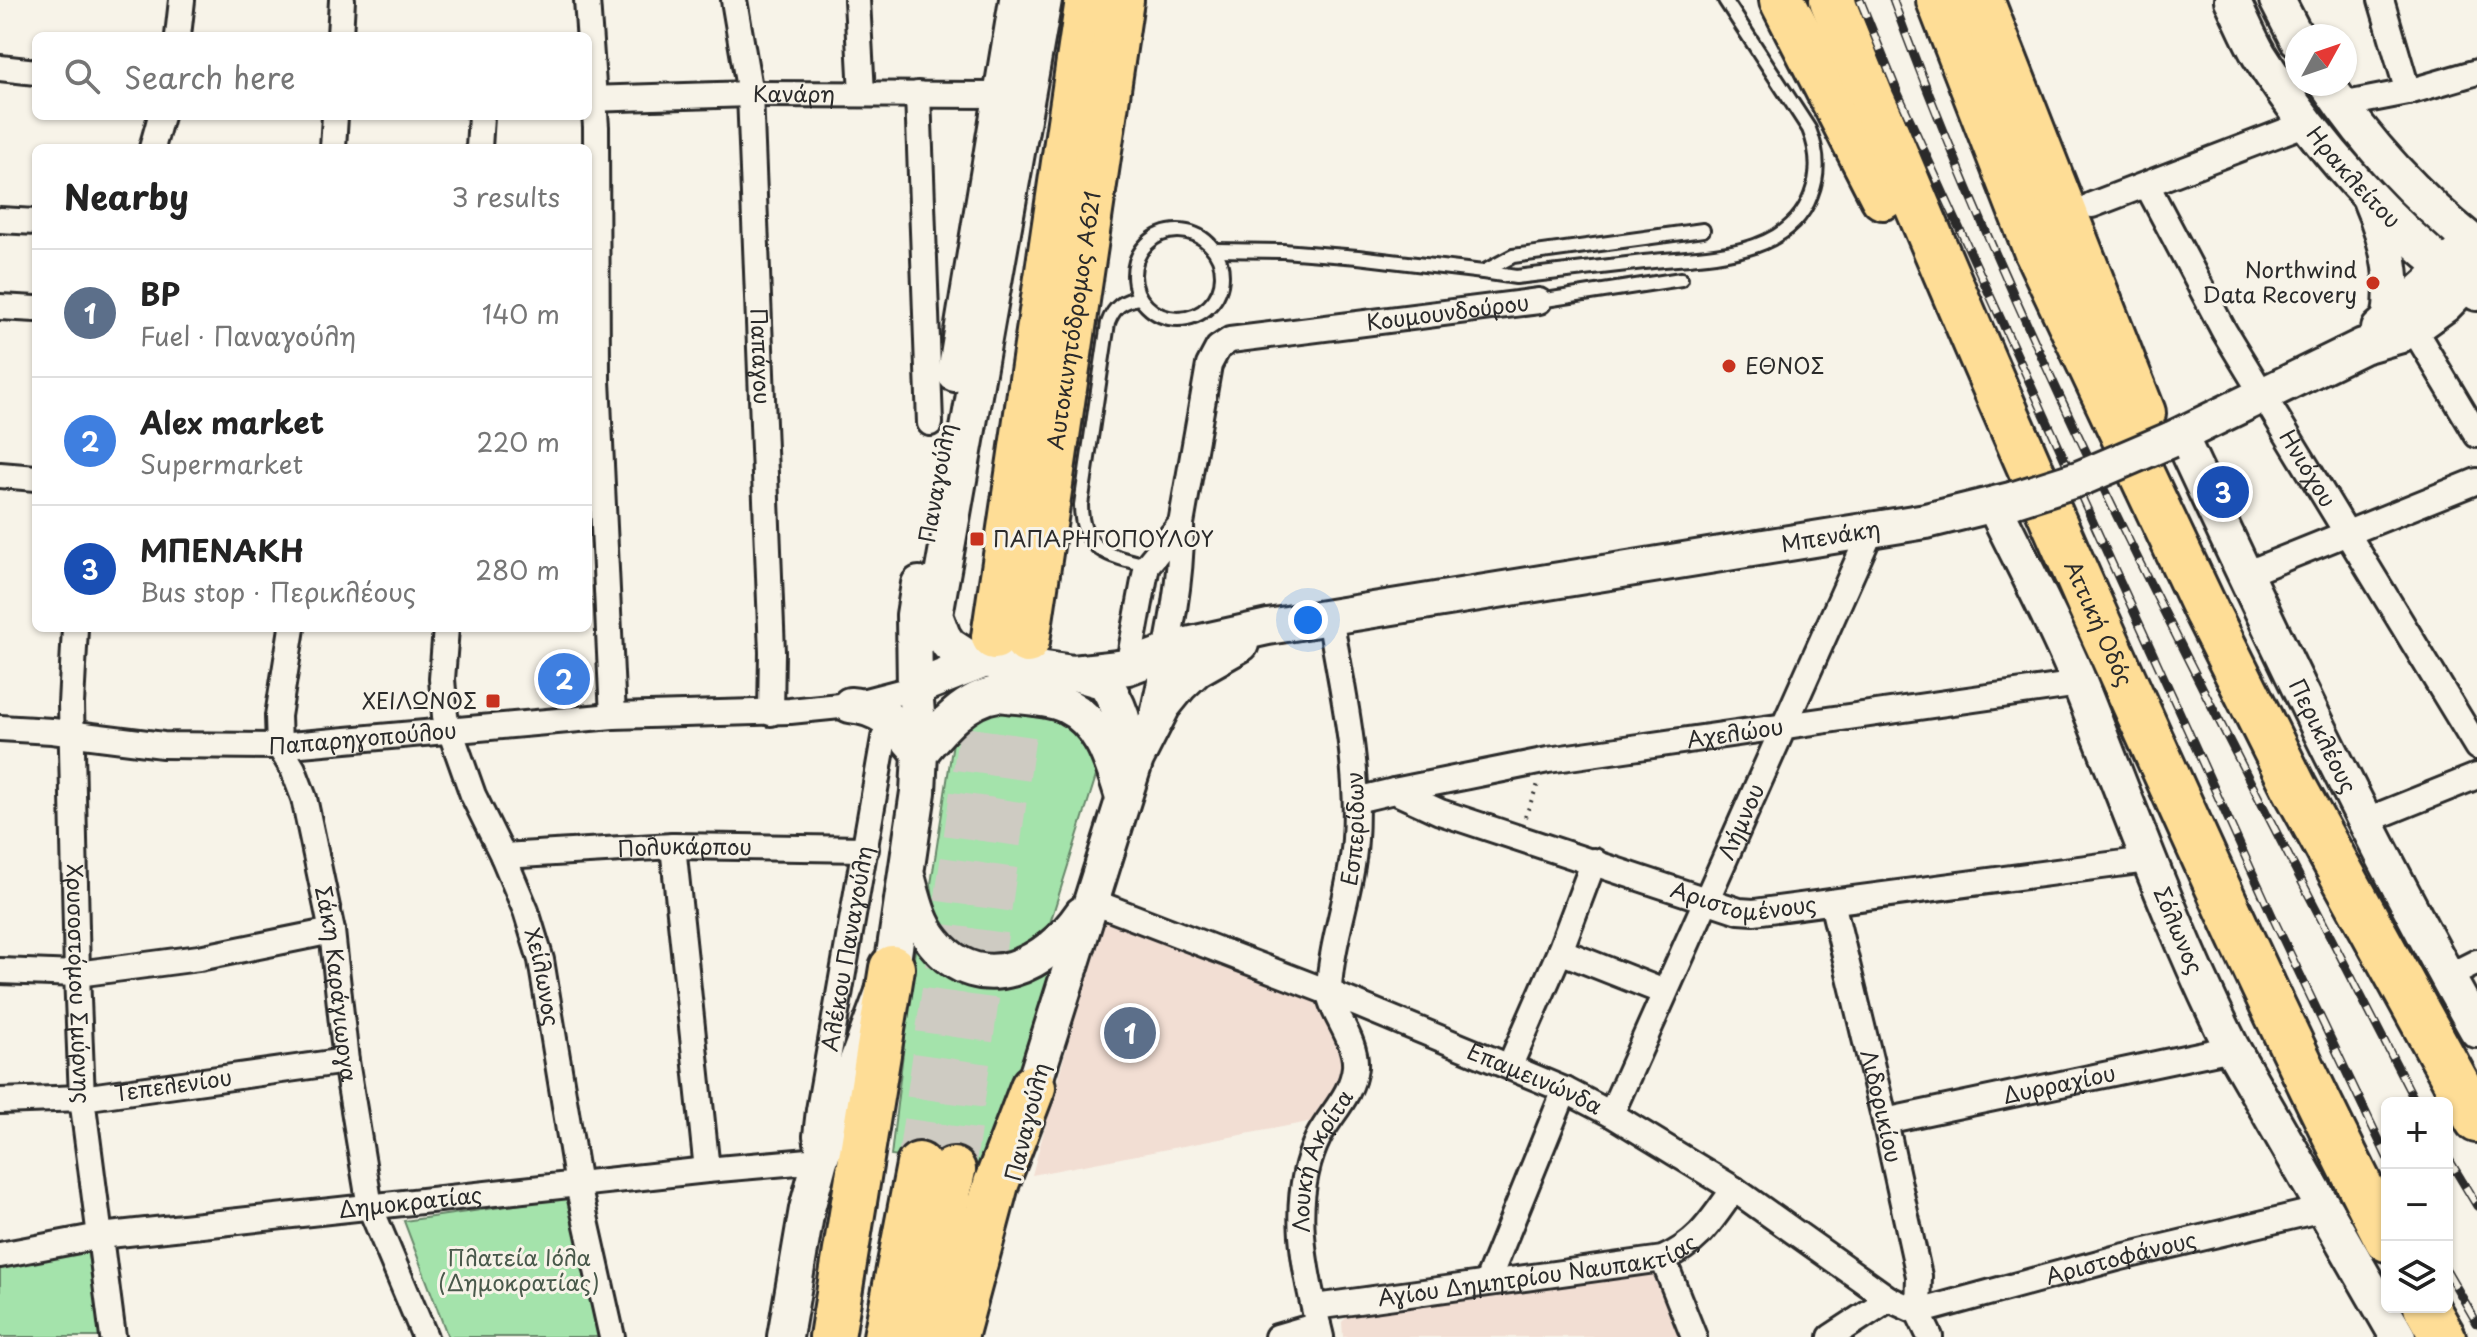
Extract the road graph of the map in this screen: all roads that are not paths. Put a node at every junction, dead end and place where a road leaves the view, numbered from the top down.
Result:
1 (182, 0) edge
2 (342, 0) edge
3 (587, 0) edge
4 (734, 0) edge
5 (857, 0) edge
6 (1017, 0) edge
7 (1044, 0) edge
8 (1088, 0) edge
9 (1121, 0) edge
10 (1725, 0) edge
11 (1782, 0) edge
12 (1832, 0) edge
13 (1939, 0) edge
14 (1981, 0) edge
15 (2232, 0) edge
16 (2277, 0) edge
17 (2381, 0) edge
18 (2289, 24) edge
19 (178, 32) edge
20 (340, 32) edge
21 (588, 32) edge
22 (0, 68) edge
23 (32, 72) edge
24 (2477, 72) edge
25 (2408, 92) junction
26 (2357, 93) edge
27 (750, 94) junction
28 (862, 94) junction
29 (918, 94) junction
30 (1000, 95) junction
31 (2336, 96) edge
32 (592, 99) edge
33 (592, 105) edge
34 (160, 120) edge
35 (335, 120) edge
36 (481, 120) edge
37 (2307, 123) junction
38 (153, 144) edge
39 (333, 144) edge
40 (479, 144) edge
41 (2147, 185) junction
42 (2368, 194) junction
43 (2092, 205) dead end
44 (0, 220) edge
45 (32, 222) edge
46 (1070, 228) junction
47 (1703, 230) dead end
48 (1215, 250) junction
49 (2469, 267) edge
50 (1483, 272) junction
51 (1681, 279) dead end
52 (1140, 298) junction
53 (1539, 301) joint
54 (0, 307) edge
55 (32, 309) edge
56 (2402, 322) junction
57 (1218, 348) joint
58 (2263, 395) junction
59 (930, 423) dead end
60 (2477, 435) edge
61 (2175, 438) junction
62 (0, 475) edge
63 (32, 478) edge
64 (2477, 481) edge
65 (2004, 502) junction
66 (1181, 524) junction
67 (1871, 531) junction
68 (2347, 532) junction
69 (1147, 565) junction
70 (2243, 575) junction
71 (2091, 606) junction
72 (2207, 613) junction
73 (1330, 617) junction
74 (1268, 627) junction
75 (75, 632) edge
76 (291, 632) edge
77 (446, 632) edge
78 (1001, 647) junction
79 (1167, 652) junction
80 (1092, 682) junction
81 (2079, 684) junction
82 (915, 688) junction
83 (850, 705) junction
84 (771, 713) junction
85 (613, 716) junction
86 (1782, 726) junction
87 (0, 728) edge
88 (1150, 729) junction
89 (449, 730) junction
90 (71, 734) junction
91 (884, 738) dead end
92 (279, 746) junction
93 (2477, 747) edge
94 (920, 753) junction
95 (2477, 776) edge
96 (1394, 791) junction
97 (1123, 797) junction
98 (1356, 800) junction
99 (2365, 821) junction
100 (673, 846) junction
101 (866, 849) junction
102 (503, 856) junction
103 (2147, 860) junction
104 (1594, 861) junction
105 (905, 867) junction
106 (1091, 901) junction
107 (1705, 901) junction
108 (1832, 902) junction
109 (332, 931) junction
110 (1560, 951) junction
111 (892, 968) junction
112 (2462, 970) edge
113 (0, 971) edge
114 (77, 974) junction
115 (1328, 992) junction
116 (1664, 992) junction
117 (2477, 1030) edge
118 (2232, 1048) junction
119 (346, 1061) junction
120 (1510, 1065) junction
121 (1033, 1087) junction
122 (1565, 1090) junction
123 (82, 1098) junction
124 (0, 1101) edge
125 (1611, 1114) junction
126 (2477, 1120) edge
127 (1885, 1121) junction
128 (820, 1160) junction
129 (707, 1170) junction
130 (578, 1185) junction
131 (1734, 1189) junction
132 (370, 1207) junction
133 (2323, 1209) junction
134 (2381, 1227) edge
135 (100, 1236) junction
136 (0, 1255) edge
137 (1663, 1259) junction
138 (1487, 1282) junction
139 (1889, 1299) junction
140 (1918, 1312) junction
141 (2429, 1313) edge
142 (1318, 1323) edge
143 (113, 1337) edge
144 (425, 1337) edge
145 (612, 1337) edge
146 (785, 1337) edge
147 (832, 1337) edge
148 (886, 1337) edge
149 (918, 1337) edge
150 (955, 1337) edge
151 (978, 1337) edge
152 (1277, 1337) edge
153 (1694, 1337) edge
154 (1831, 1337) edge
155 (1930, 1337) edge
156 (2398, 1337) edge
157 (2443, 1337) edge

1 - 19 street
2 - 20 street
3 - 21 street
4 - 27 street, Παπάγου
5 - 28 street
6 - 30 main road, Παναγούλη
7 - 78 main road, Παναγούλη
8 - 46 highway, Αυτοκινητόδρομος Α621
9 - 46 highway, Αυτοκινητόδρομος Α621
10 - 50 lane
11 - 71 highway
12 - 71 highway, Αττική Οδός
13 - 72 highway
14 - 72 highway
15 - 37 main road, Ηρακλείτου
16 - 18 main road
17 - 25 street
22 - 23 street
24 - 25 street
25 - 26 street
27 - 28 street, Κανάρη
27 - 32 street, Κανάρη
27 - 84 street, Παπάγου
28 - 29 street, Κανάρη
29 - 30 street, Κανάρη
29 - 59 street
30 - 82 main road, Παναγούλη
31 - 49 main road, Ηρακλείτου
33 - 85 street
34 - 38 street
35 - 39 street
36 - 40 street
37 - 41 street
37 - 42 main road, Ηρακλείτου
41 - 43 street
41 - 58 street, Ηνιόχου
42 - 49 main road, Ηρακλείτου
42 - 56 main road
44 - 45 street
46 - 78 highway, Αυτοκινητόδρομος Α621
47 - 50 lane
48 - 50 lane
48 - 52 lane
48 - 52 lane
49 - 56 main road, Μπενάκη
51 - 53 lane, Κουμουνδούρου
52 - 69 lane
53 - 57 street, Κουμουνδούρου
54 - 55 street
56 - 58 main road, Μπενάκη
56 - 60 street
57 - 66 street, Παναγούλη
58 - 61 main road, Μπενάκη
58 - 68 street, Ηνιόχου
61 - 65 main road, Μπενάκη, bridge
61 - 70 main road, Περικλέους
62 - 63 street
64 - 68 street
65 - 67 main road, Μπενάκη
65 - 81 main road, Σόλωνος
66 - 69 street, Παναγούλη
66 - 79 street, Παναγούλη
67 - 73 main road, Μπενάκη
67 - 86 street, Λήμνου
68 - 70 street
68 - 93 street, Ηνιόχου
69 - 80 street, Παναγούλη
70 - 99 main road, Περικλέους
71 - 134 highway, Αττική Οδός
72 - 126 highway
73 - 74 main road, Μπενάκη
73 - 98 street, Εσπερίδων
74 - 79 main road, Παναγούλη
74 - 88 main road, Παναγούλη
75 - 90 street, Χρυσοστόμου Σμύρνης
76 - 92 street, Σάκη Καράγιωργα
77 - 89 street, Χείλωνος
78 - 80 main road, Παναγούλη
78 - 82 main road
79 - 80 main road, Παναγούλη
79 - 88 street, Παναγούλη
80 - 94 main road
80 - 97 main road
80 - 97 main road
81 - 86 street, Αχελώου
81 - 103 main road, Σόλωνος
82 - 83 street, Παπαρηγοπούλου
82 - 94 main road, Παναγούλη
83 - 84 street, Παπαρηγοπούλου
83 - 94 main road
84 - 85 street, Παπαρηγοπούλου
85 - 89 street, Παπαρηγοπούλου
86 - 96 street, Αχελώου
86 - 107 street, Λήμνου
87 - 90 street, Παπαρηγοπούλου
88 - 97 main road, Παναγούλη
89 - 92 street, Παπαρηγοπούλου
89 - 102 street, Χείλωνος
90 - 92 street, Παπαρηγοπούλου
90 - 114 street, Χρυσοστόμου Σμύρνης
91 - 101 street, Αλέκου Παναγούλη
92 - 109 street, Σάκη Καράγιωργα
94 - 105 main road, Παναγούλη
95 - 99 street
96 - 98 street
96 - 104 street, Αριστομένους
97 - 106 main road, Παναγούλη
98 - 115 street, Εσπερίδων
99 - 112 main road, Περικλέους
100 - 101 street, Πολυκάρπου
100 - 102 street, Πολυκάρπου
100 - 129 street
101 - 128 street, Αλέκου Παναγούλη
102 - 130 street, Χείλωνος
103 - 108 street, Αριστομένους
103 - 118 main road, Σόλωνος
104 - 107 street, Αριστομένους
104 - 110 street
105 - 106 main road
105 - 111 main road, Παναγούλη
106 - 115 street, Επαμεινώνδα
106 - 121 main road, Παναγούλη
107 - 108 street, Αριστομένους
107 - 116 street, Λήμνου
108 - 127 street, Λιδορικίου
109 - 114 street
109 - 119 street, Σάκη Καράγιωργα
110 - 116 street
110 - 120 street
111 - 128 main road, Παναγούλη
111 - 147 highway
112 - 117 main road, Περικλέους
113 - 114 street
114 - 123 street, Χρυσοστόμου Σμύρνης
115 - 120 street, Επαμεινώνδα
115 - 142 street, Λουκή Ακρίτα
116 - 125 street, Λήμνου
118 - 127 street, Δυρραχίου
118 - 133 main road, Σόλωνος
119 - 123 street, Τεπελενίου
119 - 132 street, Σάκη Καράγιωργα
120 - 122 street, Επαμεινώνδα
121 - 150 highway
121 - 151 main road, Παναγούλη
122 - 125 street, Επαμεινώνδα
122 - 138 street
123 - 124 street, Τεπελενίου
123 - 135 street, Χρυσοστόμου Σμύρνης
125 - 131 street, Επαμεινώνδα
127 - 140 street, Λιδορικίου
128 - 129 street, Δημοκρατίας
128 - 146 main road
129 - 130 street, Δημοκρατίας
130 - 132 street, Δημοκρατίας
130 - 145 street, Χείλωνος
131 - 137 street, Αγίου Δημητρίου Ναυπακτίας
131 - 139 street, Επαμεινώνδα
132 - 135 street, Δημοκρατίας
132 - 144 street, Σάκη Καράγιωργα
133 - 140 street, Αριστοφάνους
133 - 156 main road, Σόλωνος
135 - 136 street, Δημοκρατίας
135 - 143 street, Χρυσοστόμου Σμύρνης
137 - 138 street, Αγίου Δημητρίου Ναυπακτίας
137 - 153 street
138 - 142 street, Αγίου Δημητρίου Ναυπακτίας
139 - 140 street, Επαμεινώνδα
139 - 154 street
140 - 155 street
141 - 157 highway
142 - 152 street, Αγίου Δημητρίου Ναυπακτίας
148 - 149 highway

